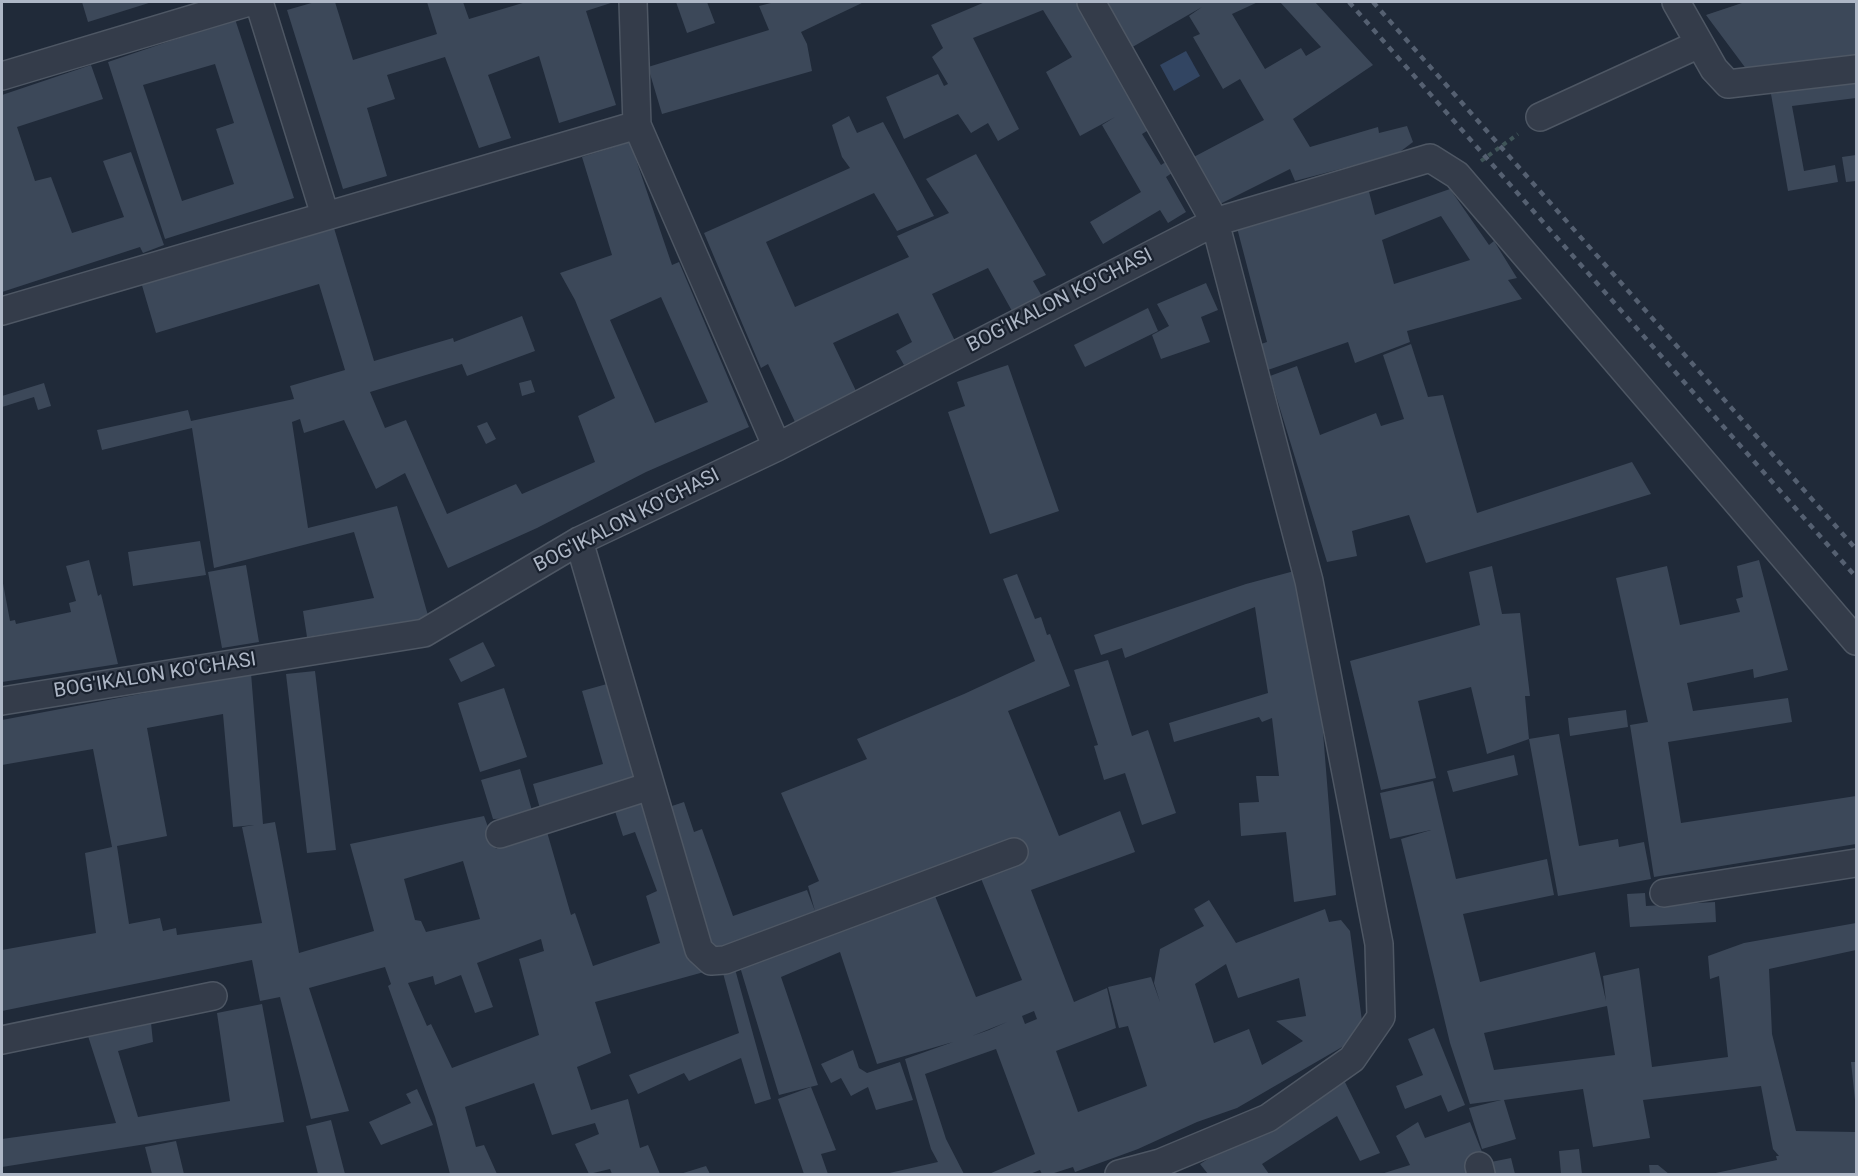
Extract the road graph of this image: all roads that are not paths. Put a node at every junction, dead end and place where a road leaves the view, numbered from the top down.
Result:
1 (249, 2) edge
2 (259, 2) edge
3 (633, 2) edge
4 (1091, 2) edge
5 (1676, 2) edge
6 (1699, 44) junction
7 (1857, 69) edge
8 (2, 76) edge
9 (1540, 117) road end
10 (637, 125) junction
11 (326, 215) junction
12 (1215, 222) junction
13 (2, 311) edge
14 (777, 447) junction
15 (579, 541) junction
16 (1857, 641) edge
17 (2, 701) edge
18 (650, 786) junction
19 (500, 834) dead end
20 (1014, 852) dead end
21 (1857, 863) edge
22 (1664, 893) dead end
23 (213, 996) dead end
24 (2, 1040) edge
25 (1164, 1169) edge
26 (1119, 1174) edge

1 - 8 street
2 - 11 street
3 - 10 street
4 - 12 street
5 - 6 street
6 - 7 street
6 - 9 street
10 - 11 street
10 - 14 street
11 - 13 street
12 - 14 street, BOG'IKALON KO'CHASI
12 - 16 street, BOG'IKALON KO'CHASI
12 - 25 street
14 - 15 street, BOG'IKALON KO'CHASI
15 - 17 street, BOG'IKALON KO'CHASI
15 - 18 street
18 - 19 street
18 - 20 street
21 - 22 street
23 - 24 street
25 - 26 street

